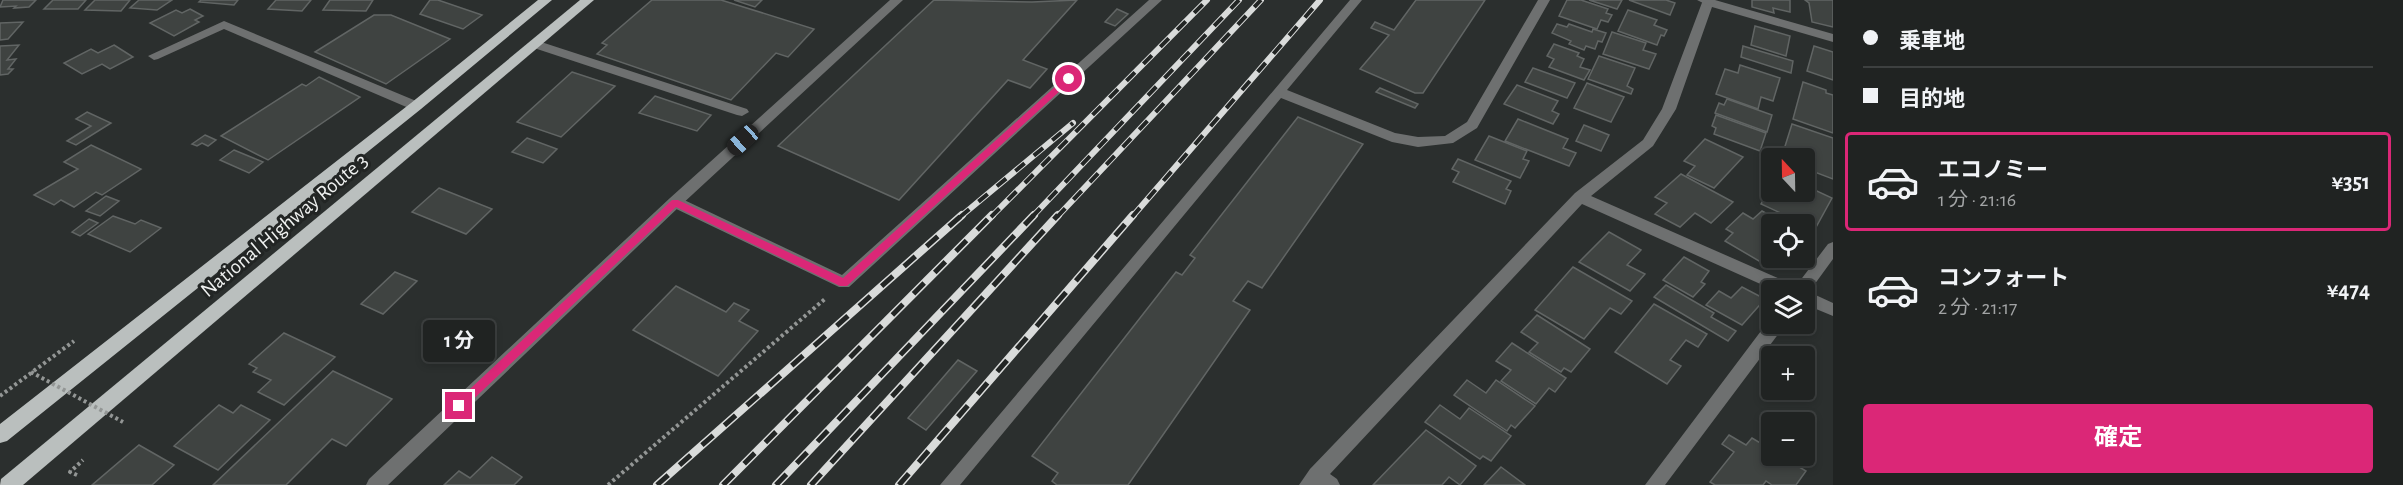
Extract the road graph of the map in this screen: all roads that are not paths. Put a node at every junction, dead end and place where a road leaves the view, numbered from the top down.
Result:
1 (546, 0) edge
2 (588, 0) edge
3 (897, 0) edge
4 (1156, 0) edge
5 (1356, 0) edge
6 (1544, 0) edge
7 (1707, 1) edge
8 (1833, 38) edge
9 (535, 44) junction
10 (154, 56) dead end
11 (1279, 92) junction
12 (416, 106) junction
13 (742, 112) dead end
14 (1580, 197) junction
15 (675, 202) junction
16 (1833, 248) edge
17 (1766, 280) edge
18 (1809, 280) edge
19 (1815, 302) edge
20 (1833, 310) edge
21 (1768, 334) edge
22 (0, 435) edge
23 (1318, 482) edge
24 (8, 485) edge
25 (375, 485) edge
26 (950, 485) edge
27 (1654, 485) edge

1 - 12 highway, National Highway Route 3
2 - 9 highway, National Highway Route 3
3 - 15 street
4 - 15 street
5 - 11 street
6 - 11 street
7 - 8 street
7 - 14 street
9 - 13 street
9 - 24 highway, National Highway Route 3
10 - 12 street
11 - 26 street
12 - 22 highway, National Highway Route 3
14 - 17 street
14 - 23 street
15 - 25 street
16 - 18 street
19 - 20 street
21 - 27 street

